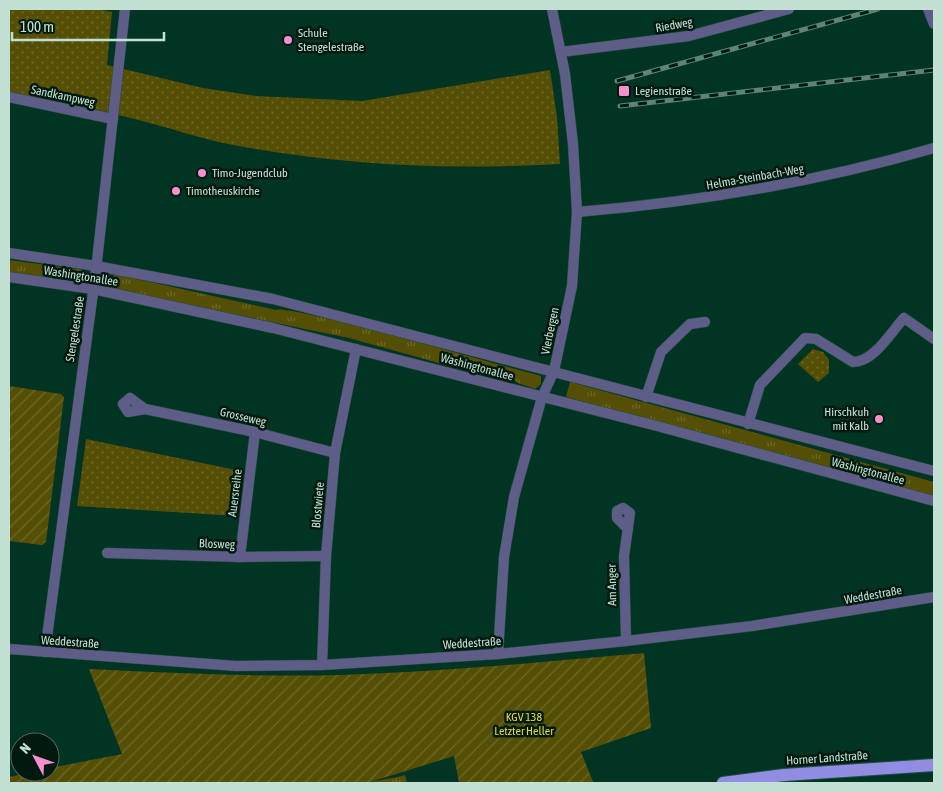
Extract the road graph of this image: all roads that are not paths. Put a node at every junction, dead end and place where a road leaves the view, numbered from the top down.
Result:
1 (125, 9) edge
2 (552, 9) edge
3 (789, 9) edge
4 (928, 9) edge
5 (934, 24) edge
6 (561, 52) junction
7 (9, 97) edge
8 (113, 119) junction
9 (934, 148) edge
10 (576, 212) junction
11 (9, 253) edge
12 (96, 266) junction
13 (9, 277) edge
14 (93, 289) junction
15 (705, 322) dead end
16 (934, 340) edge
17 (356, 348) junction
18 (554, 371) junction
19 (542, 397) junction
20 (646, 397) junction
21 (145, 409) dead end
22 (748, 424) junction
23 (255, 432) junction
24 (335, 453) junction
25 (934, 471) edge
26 (934, 501) edge
27 (628, 529) dead end
28 (107, 552) dead end
29 (326, 556) junction
30 (240, 557) junction
31 (934, 598) edge
32 (626, 641) junction
33 (9, 649) edge
34 (45, 652) junction
35 (498, 654) junction
36 (322, 665) junction
37 (934, 764) edge
38 (723, 783) edge

1 - 8 street, Stengelestraße
2 - 6 street, Vierbergen
3 - 6 street, Riedweg
4 - 5 street
6 - 10 street, Vierbergen
7 - 8 street, Sandkampweg
8 - 12 street, Stengelestraße
9 - 10 street, Helma-Steinbach-Weg
10 - 18 street, Vierbergen
11 - 12 street, Washingtonallee
12 - 14 street, Stengelestraße
12 - 18 street, Washingtonallee
13 - 14 street, Washingtonallee
14 - 17 street, Washingtonallee
14 - 34 street, Stengelestraße
15 - 20 street
16 - 22 street
17 - 19 street, Washingtonallee
17 - 24 street, Blostwiete
18 - 19 street, Vierbergen
18 - 20 street, Washingtonallee
19 - 26 street, Washingtonallee
19 - 35 street, Vierbergen
20 - 22 street, Washingtonallee
21 - 23 street, Grosseweg
22 - 25 street, Washingtonallee
23 - 24 street, Grosseweg
23 - 30 street, Auersreihe
24 - 29 street, Blostwiete
27 - 32 street, Am Anger
28 - 30 street, Blosweg
29 - 30 street, Blosweg
29 - 36 street, Blostwiete
31 - 32 street, Weddestraße
32 - 35 street, Weddestraße
33 - 34 street, Weddestraße
34 - 36 street, Weddestraße
35 - 36 street, Weddestraße
37 - 38 main road, Horner Landstraße

